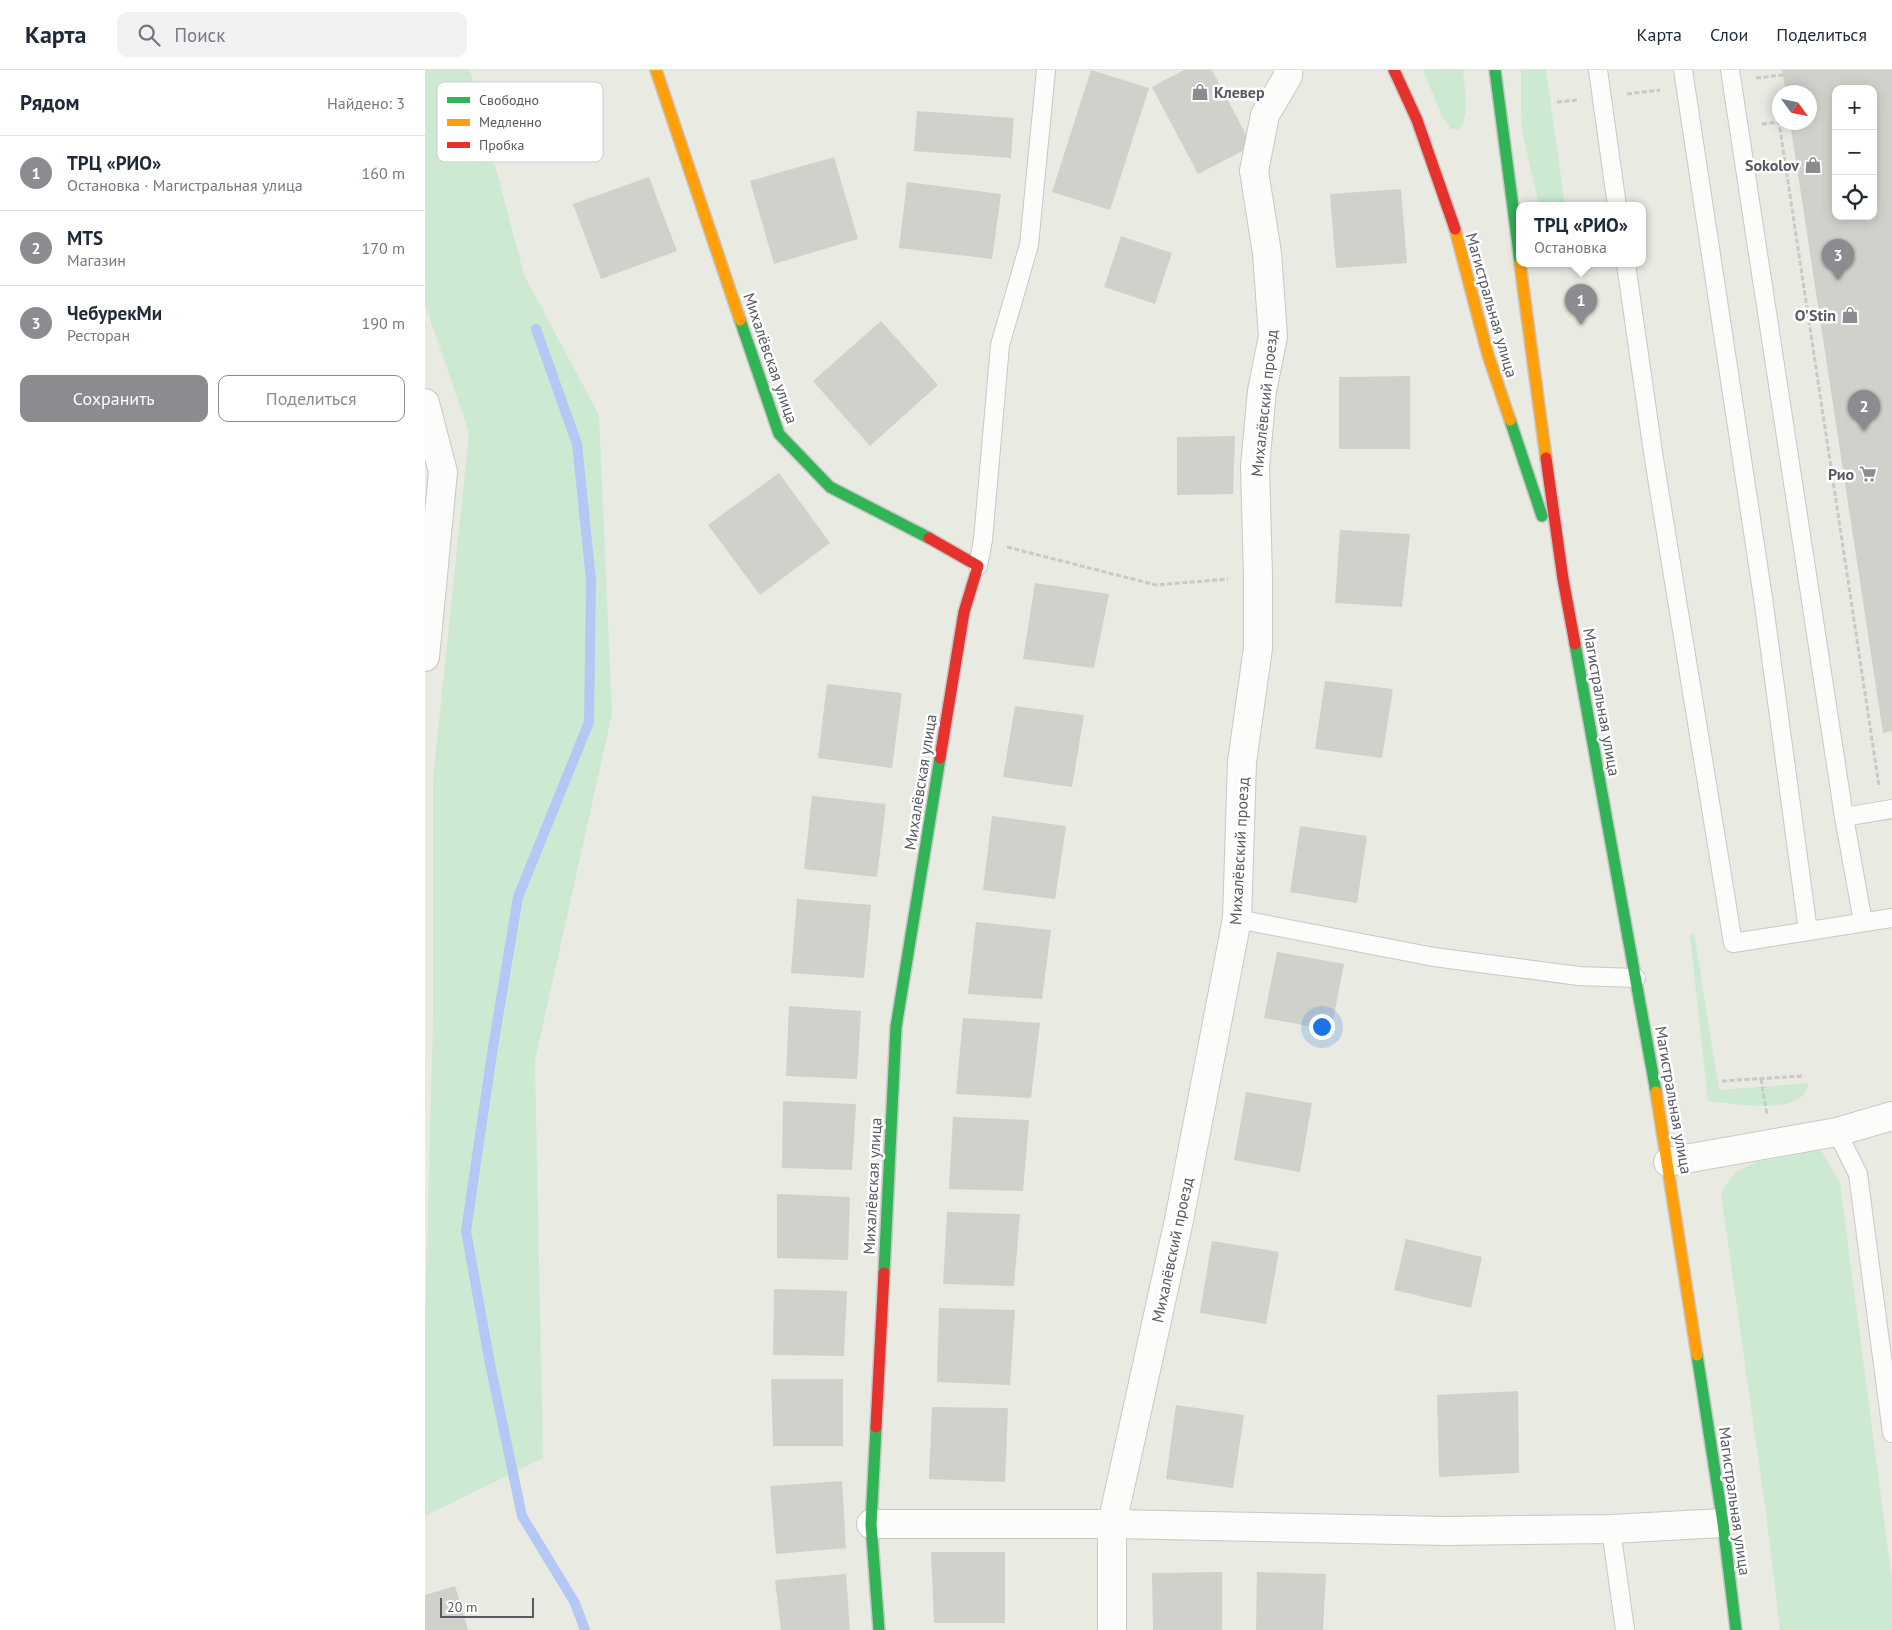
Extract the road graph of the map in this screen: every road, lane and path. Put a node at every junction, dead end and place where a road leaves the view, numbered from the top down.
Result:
1 (656, 70) edge
2 (1045, 70) edge
3 (1288, 70) edge
4 (1394, 70) edge
5 (1495, 70) edge
6 (1598, 70) edge
7 (1683, 70) edge
8 (1729, 70) edge
9 (1755, 126) dead end
10 (1616, 202) edge
11 (1516, 231) edge
12 (1521, 267) edge
13 (1626, 267) edge
14 (425, 403) edge
15 (983, 540) junction
16 (979, 566) junction
17 (1259, 576) junction
18 (1563, 579) junction
19 (425, 657) edge
20 (1887, 810) edge
21 (1844, 817) junction
22 (1892, 918) edge
23 (1237, 919) junction
24 (1863, 922) junction
25 (1808, 931) junction
26 (1636, 978) junction
27 (1803, 1076) dead end
28 (1761, 1078) junction
29 (1722, 1081) dead end
30 (1892, 1116) edge
31 (1837, 1132) junction
32 (1771, 1143) junction
33 (1668, 1162) junction
34 (1892, 1432) edge
35 (1723, 1523) junction
36 (871, 1524) junction
37 (1112, 1524) junction
38 (1611, 1529) junction
39 (879, 1630) edge
40 (1112, 1630) edge
41 (1625, 1630) edge
42 (1736, 1630) edge

1 - 16 main road, Михалёвская улица
2 - 15 lane
3 - 17 street, Михалёвский проезд
4 - 18 main road, Магистральная улица
5 - 11 main road, Магистральная улица
6 - 10 lane
7 - 25 lane
8 - 21 lane
9 - 20 path
12 - 18 main road, Магистральная улица
13 - 25 lane
14 - 19 street
15 - 16 lane
15 - 17 path
16 - 36 main road, Михалёвская улица
17 - 23 street, Михалёвский проезд
18 - 26 main road, Магистральная улица
20 - 21 lane
21 - 24 lane
22 - 24 lane
23 - 26 lane
23 - 37 street, Михалёвский проезд
24 - 25 lane
26 - 33 main road, Магистральная улица
27 - 28 path
28 - 29 path
28 - 32 path
30 - 31 street
31 - 32 street
31 - 34 lane
32 - 33 street
33 - 35 main road, Магистральная улица
35 - 38 street
35 - 42 main road, Магистральная улица
36 - 37 street
36 - 39 main road, Михалёвская улица
37 - 38 street
37 - 40 street, Михалёвский проезд
38 - 41 lane

